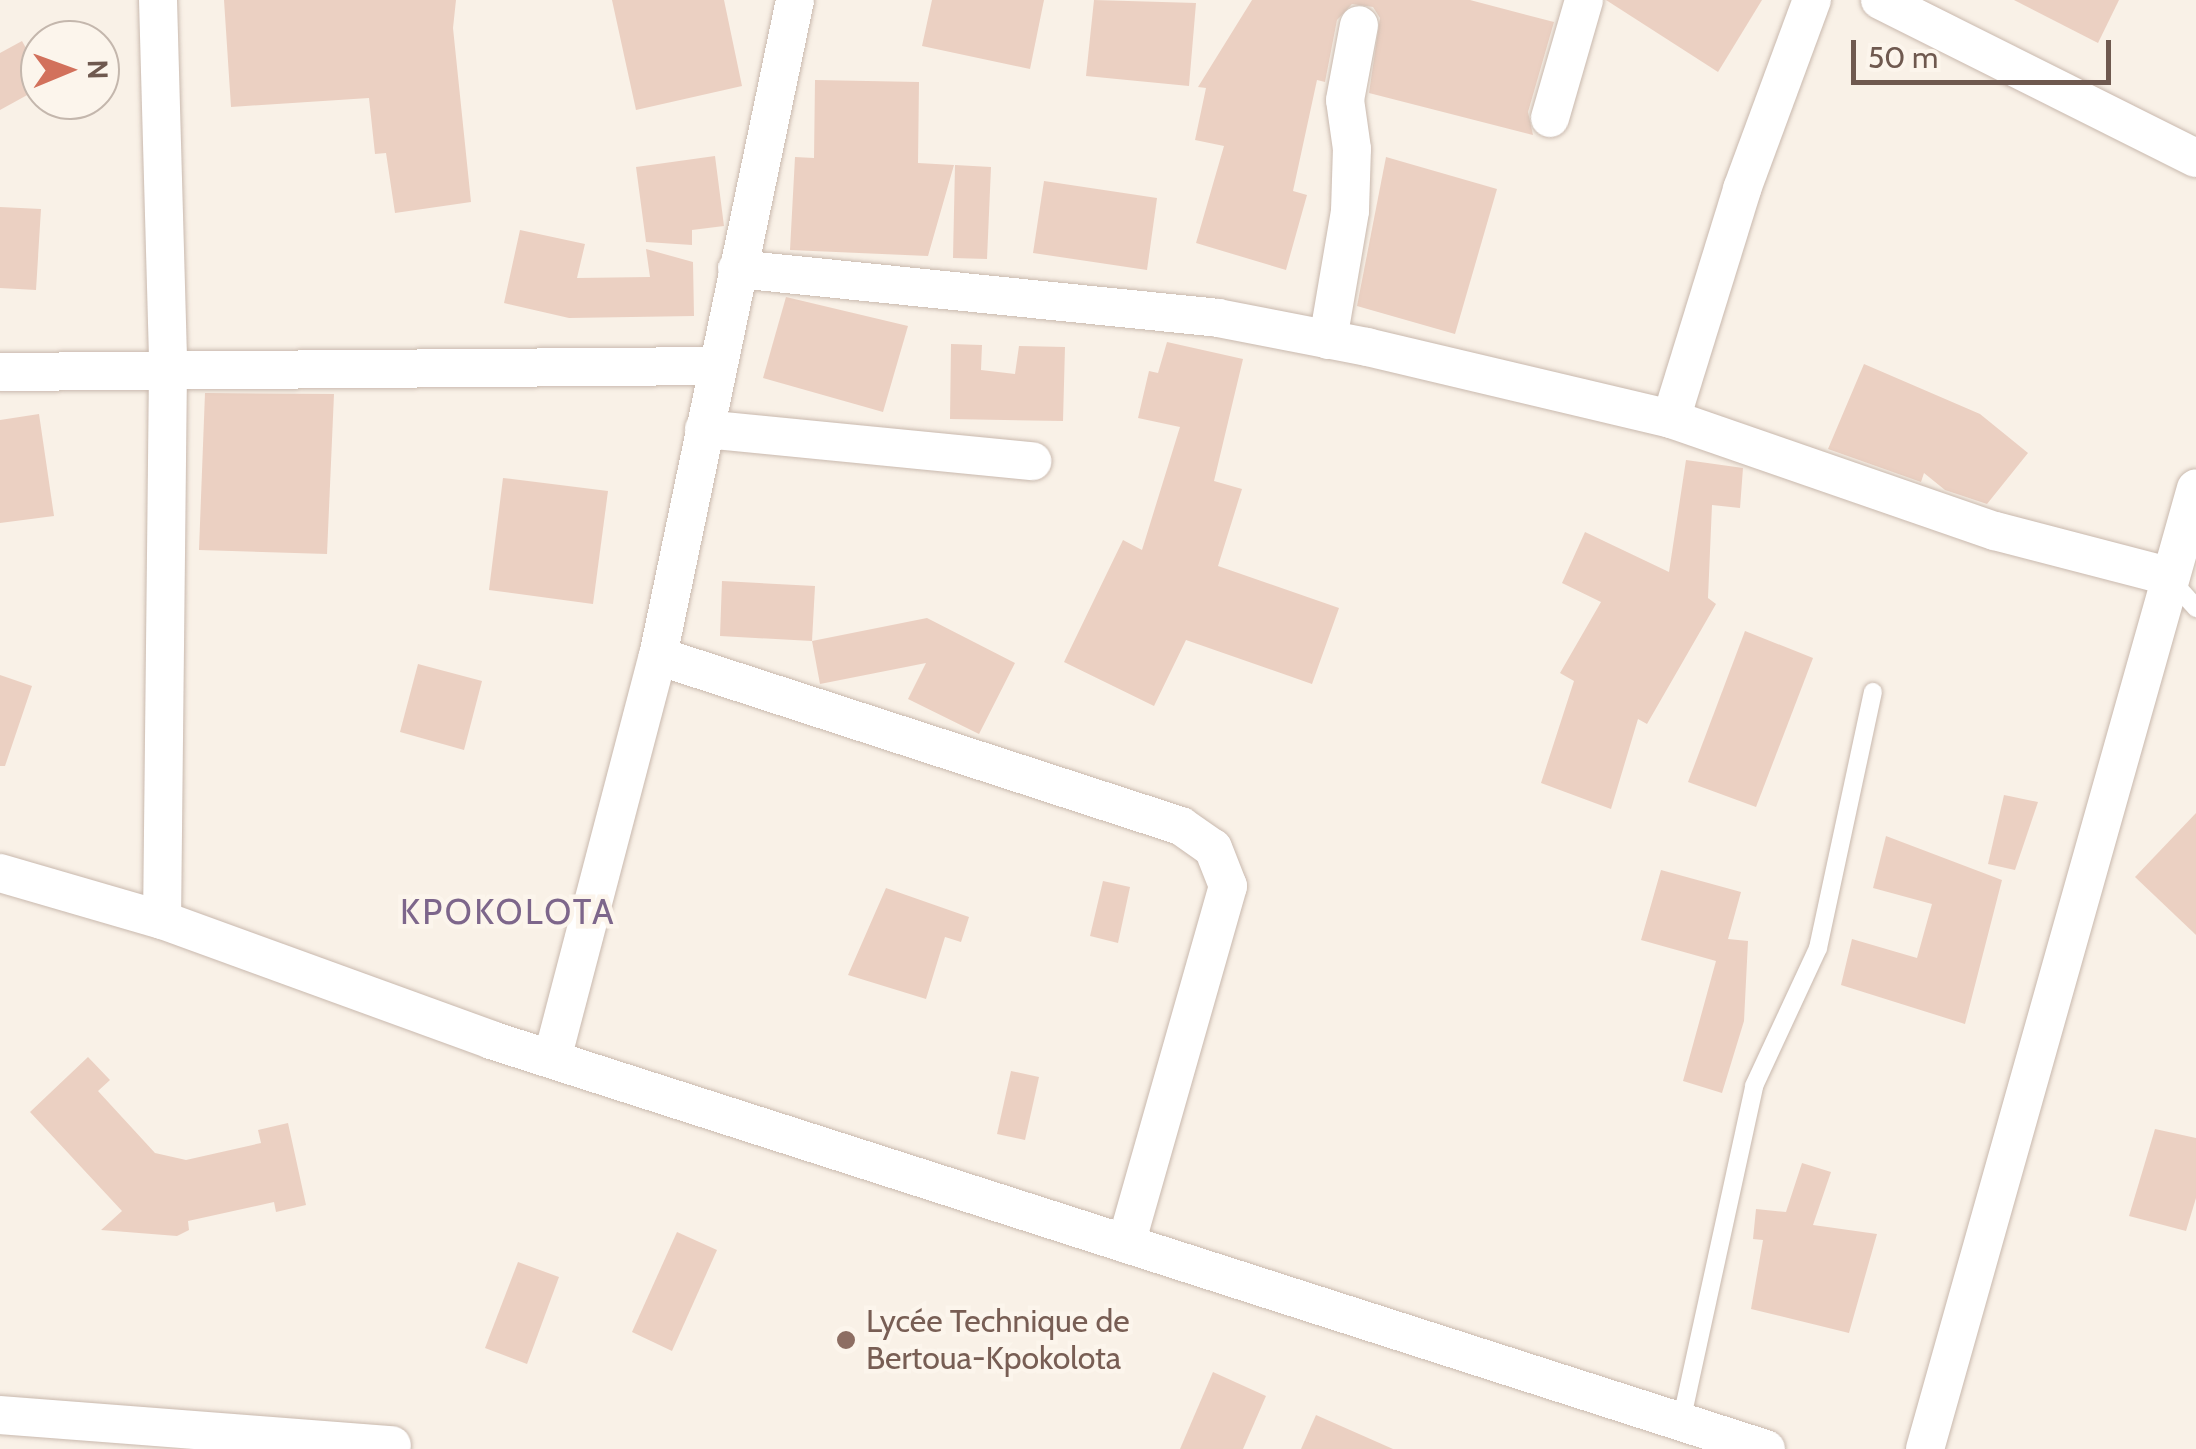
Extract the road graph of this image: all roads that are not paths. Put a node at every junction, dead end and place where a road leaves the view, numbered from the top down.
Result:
1 (158, 0) edge
2 (794, 0) edge
3 (1584, 0) edge
4 (1812, 0) edge
5 (1880, 0) edge
6 (1360, 25) dead end
7 (1550, 118) dead end
8 (2196, 158) edge
9 (737, 270) junction
10 (1328, 340) junction
11 (717, 366) junction
12 (168, 369) junction
13 (0, 372) edge
14 (1671, 419) junction
15 (704, 429) junction
16 (1032, 461) dead end
17 (2196, 488) edge
18 (2168, 576) junction
19 (2196, 608) edge
20 (658, 656) junction
21 (1873, 692) dead end
22 (0, 873) edge
23 (162, 920) junction
24 (552, 1059) junction
25 (1126, 1244) junction
26 (0, 1414) edge
27 (1681, 1422) junction
28 (392, 1445) dead end
29 (1766, 1449) edge
30 (1924, 1449) edge

1 - 12 street
2 - 9 street
3 - 7 street
4 - 14 street
5 - 8 street
6 - 10 street
9 - 10 street
9 - 11 street
10 - 14 street
11 - 12 street
11 - 15 street
12 - 13 street
12 - 23 street
14 - 18 street
15 - 16 street
15 - 20 street
17 - 18 street
18 - 19 lane
18 - 30 street
20 - 24 street
20 - 25 street
21 - 27 lane
22 - 23 street
23 - 24 street
24 - 25 street
25 - 27 street
26 - 28 street
27 - 29 street

